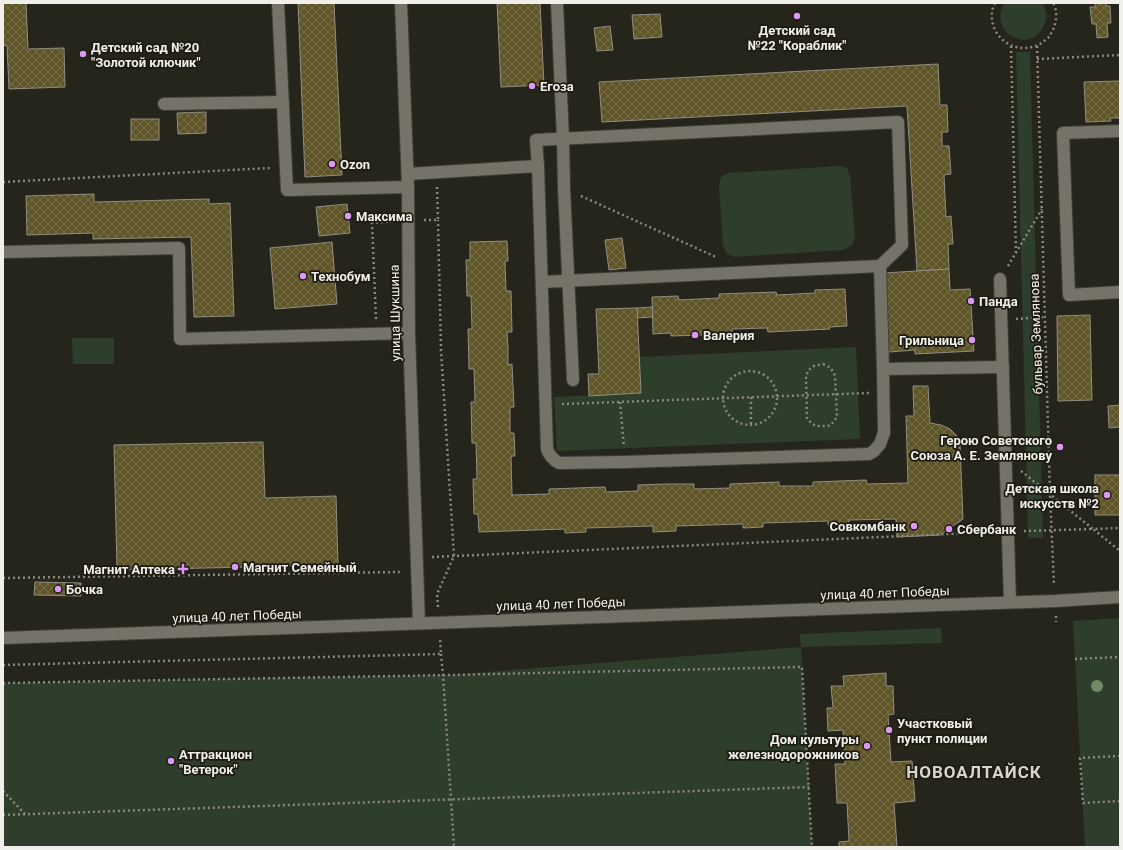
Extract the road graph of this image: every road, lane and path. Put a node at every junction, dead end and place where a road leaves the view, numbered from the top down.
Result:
1 (278, 3) edge
2 (402, 3) edge
3 (558, 3) edge
4 (995, 3) edge
5 (1053, 3) edge
6 (1011, 46) junction
7 (1037, 46) junction
8 (1120, 55) edge
9 (1037, 59) junction
10 (283, 102) junction
11 (164, 104) dead end
12 (1120, 131) edge
13 (563, 139) junction
14 (538, 166) junction
15 (286, 167) junction
16 (408, 174) junction
17 (3, 182) edge
18 (408, 187) junction
19 (564, 188) junction
20 (1042, 209) junction
21 (438, 220) dead end
22 (3, 252) edge
23 (1016, 253) junction
24 (721, 259) dead end
25 (880, 266) junction
26 (1000, 279) joint
27 (569, 281) junction
28 (542, 282) junction
29 (1120, 292) edge
30 (1046, 317) junction
31 (1002, 319) junction
32 (409, 333) junction
33 (1003, 367) junction
34 (882, 369) junction
35 (573, 380) dead end
36 (883, 392) junction
37 (836, 394) junction
38 (806, 395) junction
39 (778, 396) junction
40 (751, 397) junction
41 (722, 398) junction
42 (620, 402) junction
43 (555, 405) dead end
44 (751, 426) junction
45 (1006, 458) junction
46 (625, 462) junction
47 (1050, 494) junction
48 (1120, 528) edge
49 (1093, 529) junction
50 (1008, 531) junction
51 (1052, 531) junction
52 (1120, 551) edge
53 (454, 556) junction
54 (417, 558) junction
55 (3, 578) edge
56 (1120, 597) edge
57 (1055, 601) junction
58 (1010, 602) junction
59 (439, 622) junction
60 (1056, 622) dead end
61 (419, 623) junction
62 (3, 638) edge
63 (441, 654) junction
64 (1120, 656) edge
65 (1075, 659) dead end
66 (3, 666) edge
67 (444, 675) junction
68 (3, 683) edge
69 (1120, 756) edge
70 (809, 787) dead end
71 (3, 791) edge
72 (451, 800) junction
73 (1120, 801) edge
74 (25, 814) junction
75 (3, 815) edge
76 (454, 847) edge
77 (812, 847) edge

1 - 10 street
2 - 16 street, улица Шукшина
3 - 13 street
4 - 6 path
5 - 7 path
6 - 7 path
6 - 23 path
7 - 9 path, бульвар Землянова
8 - 9 path
9 - 20 path, бульвар Землянова
10 - 11 street
10 - 15 street
12 - 29 street
13 - 14 street
13 - 19 street
13 - 25 street
14 - 16 street
14 - 28 street
15 - 17 path
15 - 18 street
16 - 18 street, улица Шукшина
18 - 32 street, улица Шукшина
19 - 24 path
19 - 27 street
20 - 23 path
20 - 30 path, бульвар Землянова
21 - 53 path
22 - 32 street
23 - 26 path
25 - 27 street
25 - 34 street
26 - 31 street
27 - 28 street
27 - 35 street
28 - 46 street
30 - 31 path
30 - 47 path, бульвар Землянова
31 - 33 street
32 - 54 street, улица Шукшина
33 - 34 street
33 - 45 street
34 - 36 street
36 - 37 path
36 - 46 street
37 - 38 path
37 - 38 path
37 - 38 path
38 - 39 path
39 - 40 path
39 - 41 path
39 - 44 path
40 - 41 path
40 - 44 path
41 - 42 path
41 - 44 path
42 - 43 path
42 - 46 path
45 - 47 path
45 - 50 street
47 - 49 path
47 - 51 path, бульвар Землянова
48 - 49 path
49 - 51 path
49 - 52 path
50 - 51 path
50 - 53 path
50 - 58 street
51 - 57 path, бульвар Землянова
53 - 54 path
53 - 59 path
54 - 55 path
54 - 61 street, улица Шукшина
56 - 57 street, улица 40 лет Победы
57 - 58 street, улица 40 лет Победы
57 - 60 path, бульвар Землянова
58 - 59 street, улица 40 лет Победы
59 - 61 street, улица 40 лет Победы
59 - 63 path
61 - 62 street, улица 40 лет Победы
63 - 66 path
63 - 67 path
64 - 65 path
67 - 68 path
67 - 72 path
67 - 77 path
69 - 73 path
70 - 72 path
71 - 74 path
72 - 74 path
72 - 76 path
74 - 75 path

